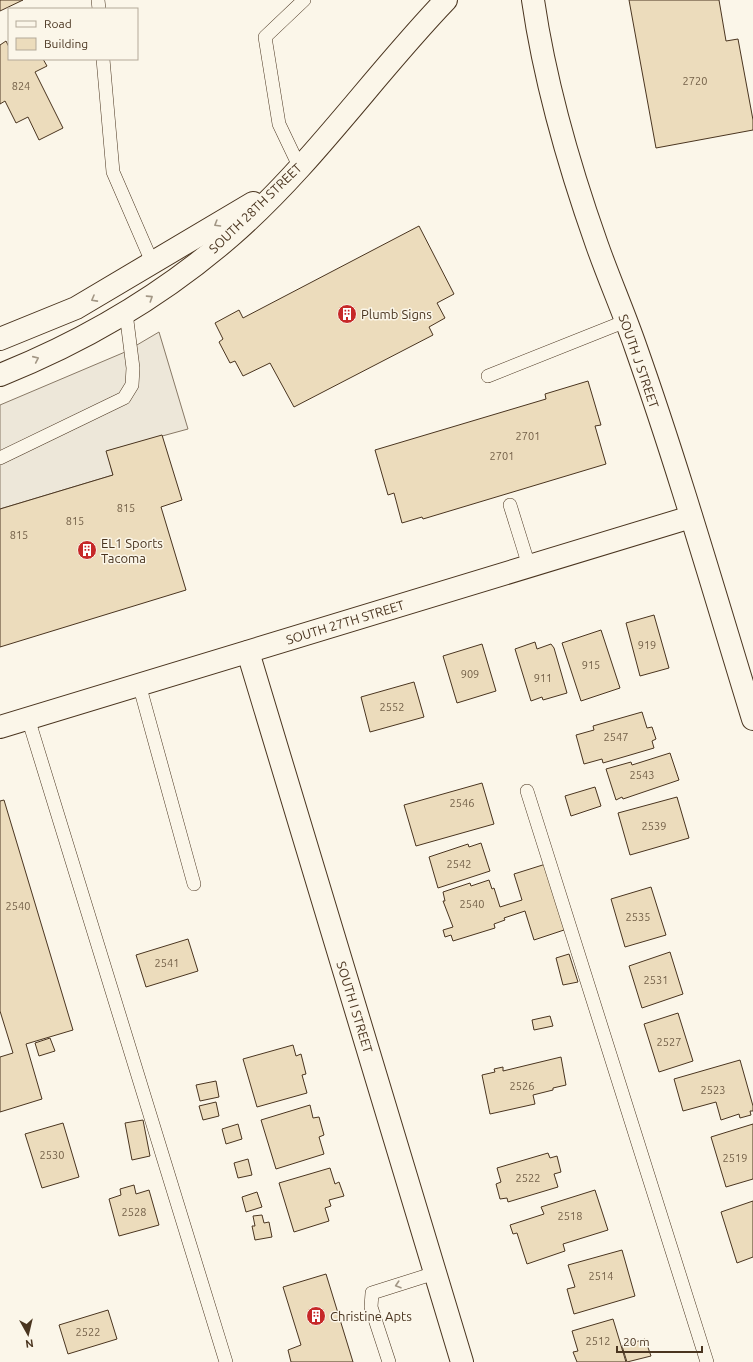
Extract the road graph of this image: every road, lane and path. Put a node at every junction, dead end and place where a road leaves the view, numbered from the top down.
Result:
1 (304, 0) edge
2 (446, 0) edge
3 (533, 0) edge
4 (103, 60) edge
5 (299, 166) junction
6 (276, 192) junction
7 (152, 262) junction
8 (126, 313) junction
9 (626, 321) junction
10 (0, 339) edge
11 (0, 375) edge
12 (488, 376) dead end
13 (0, 458) edge
14 (510, 505) dead end
15 (691, 517) junction
16 (529, 566) junction
17 (248, 652) junction
18 (139, 684) junction
19 (28, 718) junction
20 (753, 719) edge
21 (0, 727) edge
22 (527, 792) dead end
23 (194, 884) dead end
24 (435, 1273) junction
25 (226, 1362) edge
26 (389, 1362) edge
27 (462, 1362) edge
28 (707, 1362) edge

1 - 5 lane
2 - 5 street, SOUTH 28TH STREET
3 - 9 street, SOUTH J STREET
4 - 7 lane
5 - 6 street, SOUTH 28TH STREET
6 -> 7 street
8 -> 6 street, SOUTH 28TH STREET
7 -> 10 street
11 -> 8 street, SOUTH 28TH STREET
8 - 13 lane
9 - 12 lane
9 - 15 street, SOUTH J STREET
14 - 16 lane
15 - 16 street, SOUTH 27TH STREET
15 - 20 street, SOUTH J STREET
16 - 17 street, SOUTH 27TH STREET
17 - 18 street, SOUTH 27TH STREET
17 - 24 street, SOUTH I STREET
18 - 19 street, SOUTH 27TH STREET
18 - 23 lane
19 - 21 street, SOUTH 27TH STREET
19 - 25 lane
22 - 28 lane
24 -> 26 lane
24 - 27 street, SOUTH I STREET

